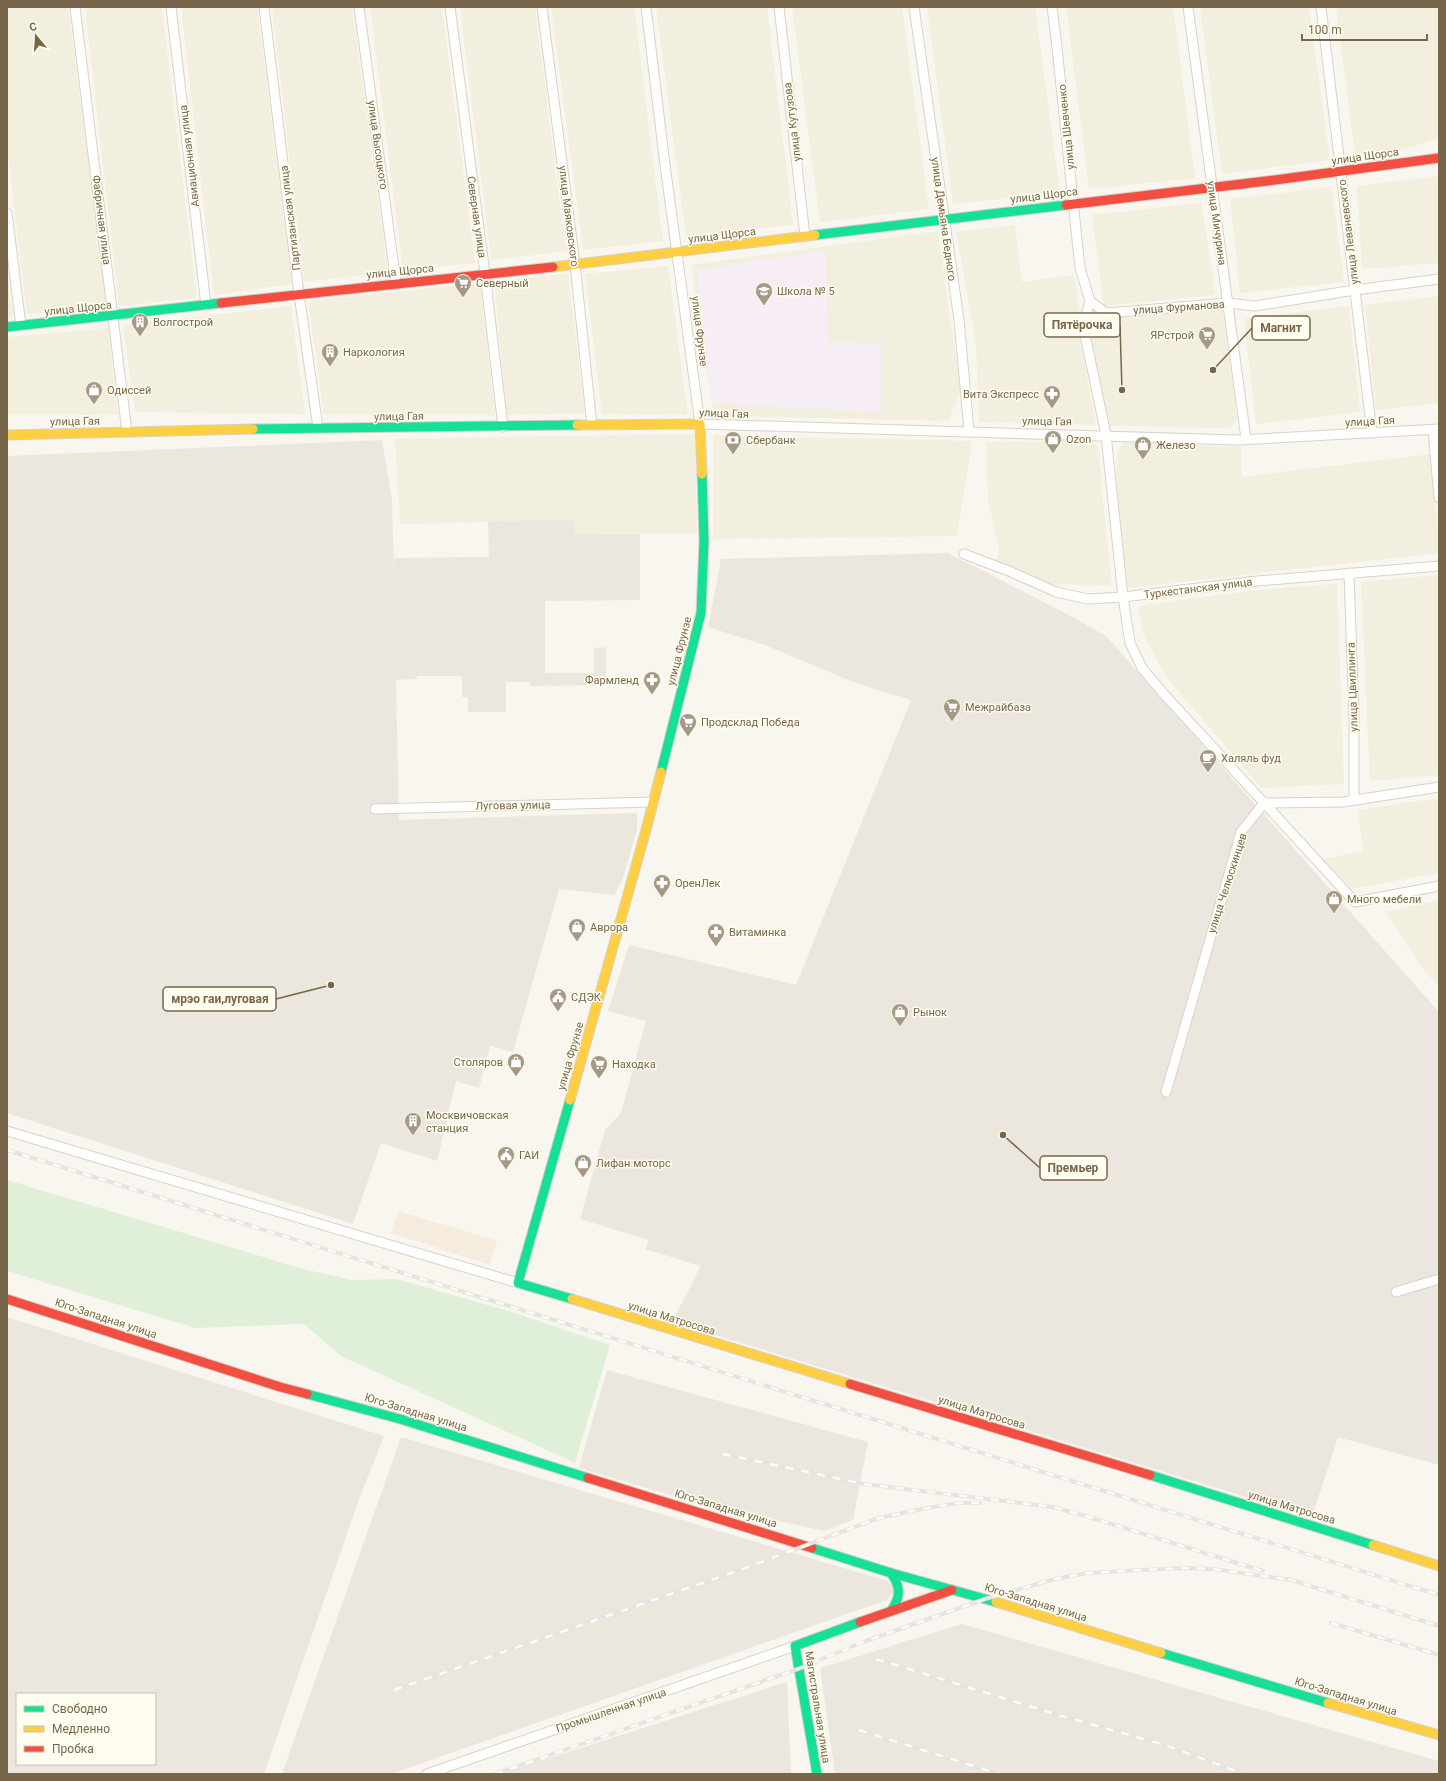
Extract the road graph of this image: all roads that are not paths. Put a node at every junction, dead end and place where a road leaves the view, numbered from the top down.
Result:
1 (75, 7) edge
2 (171, 7) edge
3 (264, 7) edge
4 (359, 7) edge
5 (450, 7) edge
6 (542, 7) edge
7 (646, 7) edge
8 (779, 7) edge
9 (914, 7) edge
10 (1052, 7) edge
11 (1188, 7) edge
12 (1321, 7) edge
13 (1439, 158) edge
14 (1341, 172) junction
15 (1212, 188) junction
16 (1074, 204) junction
17 (7, 213) edge
18 (944, 219) junction
19 (806, 236) junction
20 (678, 253) junction
21 (575, 264) junction
22 (485, 274) junction
23 (1439, 280) edge
24 (396, 283) junction
25 (1355, 290) junction
26 (299, 294) junction
27 (1090, 301) junction
28 (1228, 303) junction
29 (206, 305) junction
30 (114, 316) junction
31 (21, 326) junction
32 (7, 327) edge
33 (700, 424) junction
34 (592, 425) junction
35 (503, 427) junction
36 (318, 428) junction
37 (1436, 430) edge
38 (969, 431) junction
39 (128, 432) junction
40 (1372, 433) junction
41 (7, 435) edge
42 (1106, 435) junction
43 (1246, 439) junction
44 (1439, 498) edge
45 (964, 554) dead end
46 (1439, 566) edge
47 (1349, 573) junction
48 (1123, 598) junction
49 (1439, 787) edge
50 (1354, 800) junction
51 (652, 802) junction
52 (1264, 803) junction
53 (375, 809) dead end
54 (1439, 886) edge
55 (1166, 1092) dead end
56 (7, 1131) edge
57 (1439, 1279) edge
58 (518, 1283) junction
59 (1396, 1292) dead end
60 (7, 1299) edge
61 (1439, 1566) edge
62 (891, 1572) junction
63 (952, 1590) junction
64 (890, 1611) junction
65 (795, 1646) junction
66 (1439, 1735) edge
67 (427, 1774) edge
68 (817, 1774) edge

1 - 30 street, Фабричная улица
2 - 29 street, Авиационная улица
3 - 26 street, Партизанская улица
4 - 24 street, улица Высоцкого
5 - 22 street, Северная улица
6 - 21 street, улица Маяковского
7 - 20 street, улица Фрунзе
8 - 19 street, улица Кутузова
9 - 18 street, улица Демьяна Бедного
10 - 16 street, улица Шевченко
11 - 15 street, улица Мичурина
12 - 14 street, улица Леваневского
13 - 14 main road, улица Щорса
14 - 15 main road, улица Щорса
14 - 25 street, улица Леваневского
15 - 16 main road, улица Щорса
15 - 28 street, улица Мичурина
16 - 18 main road, улица Щорса
16 - 27 street, улица Шевченко
17 - 31 street
18 - 19 main road, улица Щорса
18 - 38 street, улица Демьяна Бедного
19 - 20 main road, улица Щорса
20 - 21 main road, улица Щорса
20 - 33 street, улица Фрунзе
21 - 22 main road, улица Щорса
21 - 34 street, улица Маяковского
22 - 24 main road, улица Щорса
22 - 35 street, Северная улица
23 - 25 street, улица Фурманова
24 - 26 main road, улица Щорса
25 - 28 street, улица Фурманова
25 - 40 street, улица Леваневского
26 - 29 main road, улица Щорса
26 - 36 street, Партизанская улица
27 - 28 street, улица Фурманова
27 - 42 street
28 - 43 street, улица Мичурина
29 - 30 main road, улица Щорса
30 - 31 main road, улица Щорса
30 - 39 street, Фабричная улица
31 - 32 main road, улица Щорса
33 - 34 main road, улица Гая
33 - 38 street, улица Гая
33 - 51 main road, улица Фрунзе
34 - 35 main road, улица Гая
35 - 36 main road, улица Гая
36 - 39 main road, улица Гая
37 - 40 street, улица Гая
37 - 44 street
38 - 42 street, улица Гая
39 - 41 main road, улица Гая
40 - 43 street, улица Гая
42 - 43 street, улица Гая
42 - 48 street
45 - 48 street, Туркестанская улица
46 - 47 street, Туркестанская улица
47 - 48 street, Туркестанская улица
47 - 50 street, улица Цвиллинга
48 - 52 street
49 - 50 street
50 - 52 street
51 - 53 street, Луговая улица
51 - 58 main road, улица Фрунзе
52 - 54 street
52 - 55 street, улица Челюскинцев
56 - 58 street
57 - 59 street
58 - 61 main road, улица Матросова
60 - 62 main road, Юго-Западная улица
62 - 63 main road, Юго-Западная улица
62 - 64 main road
63 - 64 main road, Магистральная улица
63 - 66 main road, Юго-Западная улица
64 - 65 main road, Магистральная улица
65 - 67 street, Промышленная улица
65 - 68 main road, Магистральная улица

